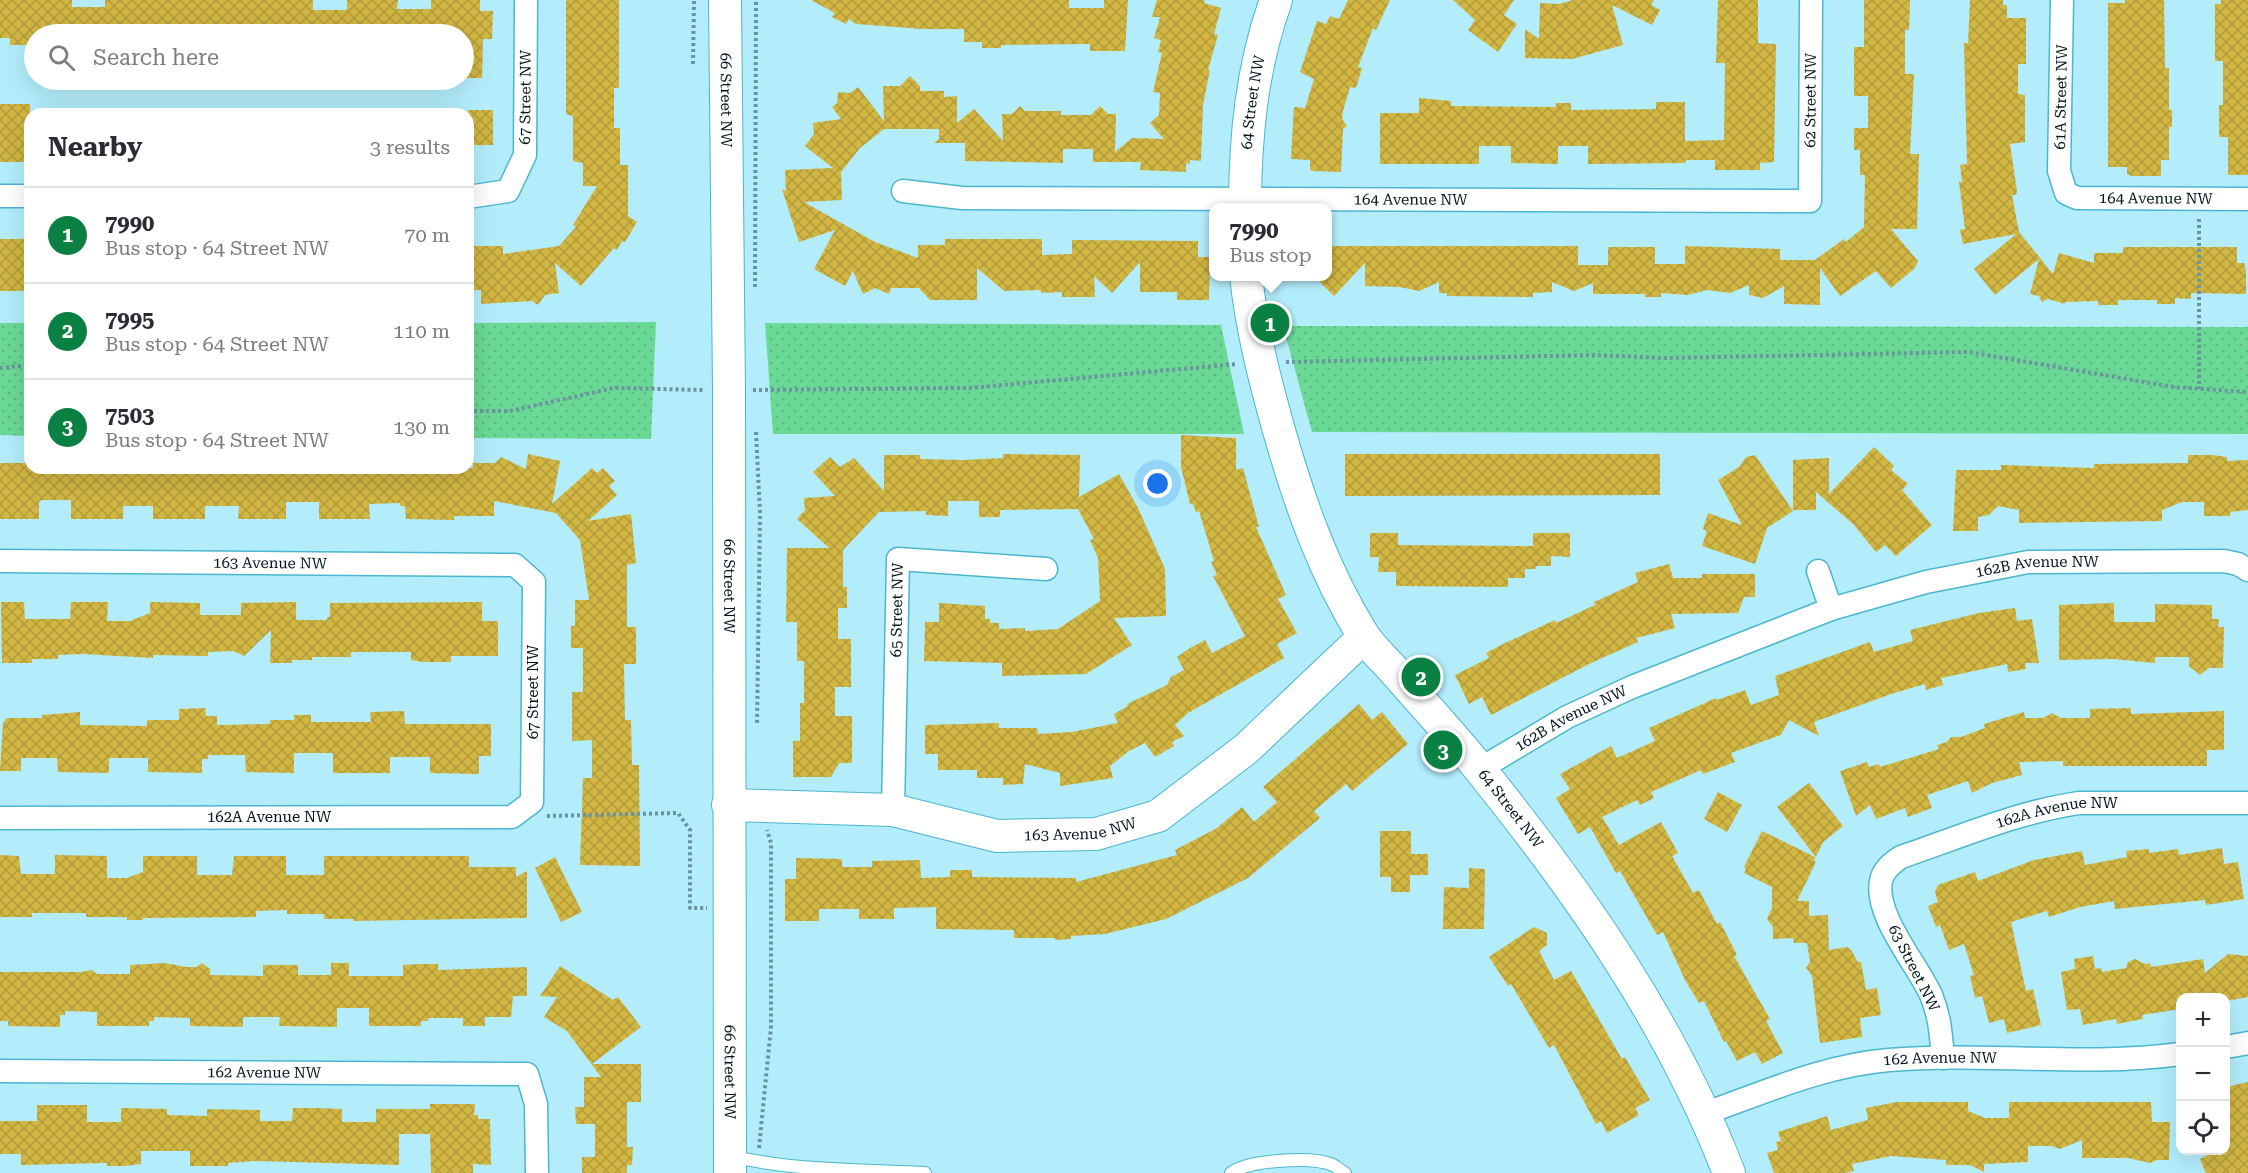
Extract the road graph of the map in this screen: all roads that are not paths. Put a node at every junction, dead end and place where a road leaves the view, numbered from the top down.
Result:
1 (526, 0) edge
2 (725, 0) edge
3 (1276, 0) edge
4 (1811, 0) edge
5 (2062, 0) edge
6 (903, 191) dead end
7 (2066, 193) joint
8 (0, 196) edge
9 (24, 196) edge
10 (474, 196) edge
11 (2248, 199) edge
12 (1810, 201) joint
13 (1245, 203) edge
14 (1247, 281) edge
15 (0, 561) edge
16 (1046, 569) dead end
17 (1818, 570) dead end
18 (2248, 570) edge
19 (534, 582) joint
20 (1831, 609) junction
21 (1365, 637) junction
22 (1480, 769) junction
23 (532, 802) joint
24 (2248, 802) edge
25 (728, 805) junction
26 (893, 810) junction
27 (0, 818) edge
28 (1881, 880) joint
29 (2248, 1043) edge
30 (2230, 1046) edge
31 (2176, 1054) edge
32 (1943, 1058) junction
33 (0, 1071) edge
34 (1706, 1113) junction
35 (739, 1164) edge
36 (793, 1169) edge
37 (537, 1173) edge
38 (925, 1173) edge
39 (1231, 1173) edge
40 (1344, 1173) edge
41 (1729, 1173) edge

1 - 10 street, 67 Street NW
2 - 25 street, 66 Street NW
3 - 13 street, 64 Street NW
4 - 12 street, 62 Street NW
5 - 7 street, 61A Street NW
6 - 13 street, 164 Avenue NW
7 - 11 street, 164 Avenue NW
8 - 9 street
12 - 13 street, 164 Avenue NW
14 - 21 street, 64 Street NW
15 - 19 street, 163 Avenue NW
16 - 26 street, 65 Street NW
17 - 20 street
18 - 20 street, 162B Avenue NW
19 - 23 street, 67 Street NW
20 - 22 street, 162B Avenue NW
21 - 22 street, 64 Street NW
21 - 26 street, 163 Avenue NW
22 - 34 street, 64 Street NW
23 - 27 street, 162A Avenue NW
24 - 28 street, 162A Avenue NW
25 - 26 street, 163 Avenue NW
25 - 35 street, 66 Street NW
28 - 32 street, 63 Street NW
29 - 30 street
31 - 32 street, 162 Avenue NW
32 - 34 street, 162 Avenue NW
33 - 37 street, 162 Avenue NW
34 - 41 street, 64 Street NW
35 - 36 lane
36 - 38 lane
39 - 40 lane

